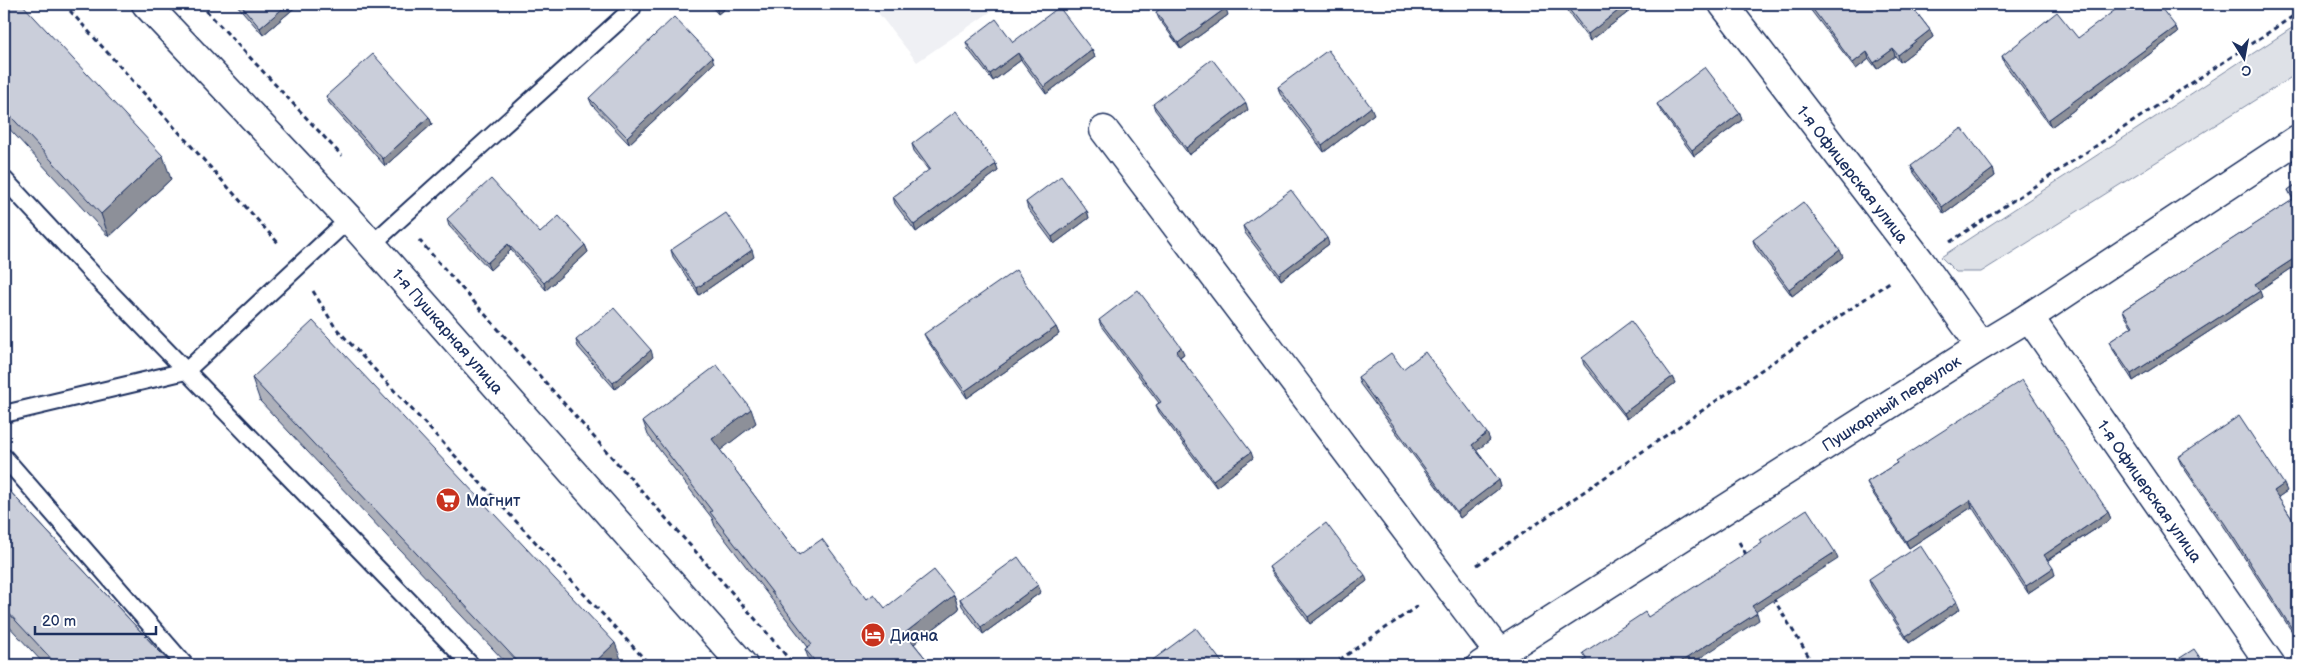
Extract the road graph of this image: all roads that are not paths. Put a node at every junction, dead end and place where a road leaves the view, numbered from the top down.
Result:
1 (146, 4) edge
2 (628, 4) edge
3 (1723, 4) edge
4 (1104, 130) dead end
5 (2298, 139) edge
6 (4, 179) edge
7 (349, 219) junction
8 (371, 245) junction
9 (2029, 317) junction
10 (1981, 346) junction
11 (186, 371) junction
12 (4, 414) edge
13 (4, 457) edge
14 (1490, 659) edge
15 (185, 665) edge
16 (471, 665) edge
17 (743, 665) edge
18 (2270, 665) edge

1 - 7 street, 1-я Пушкарная улица
2 - 8 lane
3 - 10 street, 1-я Офицерская улица
4 - 14 street
5 - 9 street, Пушкарный переулок
6 - 11 lane
7 - 8 street, 1-я Пушкарная улица
7 - 11 lane
8 - 17 street, 1-я Пушкарная улица
9 - 10 street, Пушкарный переулок
9 - 18 street, 1-я Офицерская улица
10 - 14 street, Пушкарный переулок
11 - 12 lane
11 - 16 lane
13 - 15 lane

